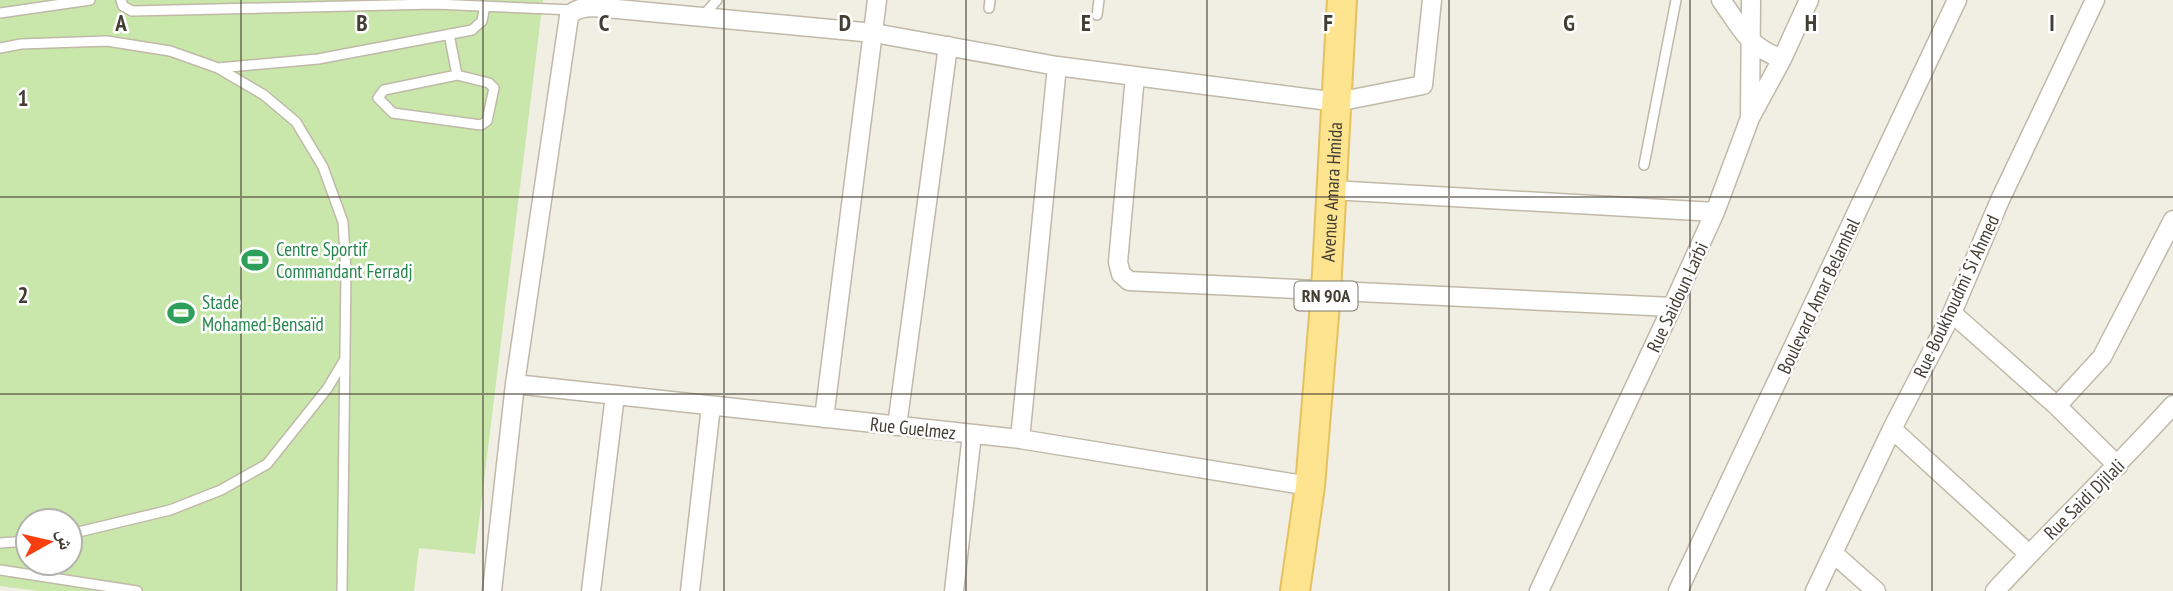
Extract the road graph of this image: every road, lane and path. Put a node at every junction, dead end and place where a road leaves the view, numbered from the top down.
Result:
1 (90, 0) edge
2 (121, 0) edge
3 (717, 0) edge
4 (877, 0) edge
5 (1099, 0) edge
6 (1342, 0) edge
7 (1432, 0) edge
8 (1676, 0) edge
9 (1721, 0) edge
10 (1751, 0) edge
11 (1809, 0) edge
12 (1957, 0) edge
13 (2095, 0) edge
14 (434, 2) edge
15 (618, 5) edge
16 (485, 6) junction
17 (573, 10) junction
18 (0, 13) edge
19 (1097, 15) dead end
20 (701, 17) junction
21 (874, 33) junction
22 (449, 34) junction
23 (1749, 41) junction
24 (948, 46) junction
25 (0, 48) edge
26 (1782, 59) junction
27 (1057, 66) junction
28 (218, 68) junction
29 (457, 75) junction
30 (1135, 76) junction
31 (1337, 102) junction
32 (1750, 118) junction
33 (1644, 165) dead end
34 (1332, 190) junction
35 (1715, 212) junction
36 (2173, 220) edge
37 (1326, 291) junction
38 (1672, 307) junction
39 (1952, 313) junction
40 (345, 358) junction
41 (515, 384) junction
42 (615, 395) junction
43 (2173, 405) edge
44 (711, 406) junction
45 (2057, 406) junction
46 (824, 418) junction
47 (897, 426) junction
48 (1892, 429) junction
49 (972, 434) junction
50 (1020, 439) junction
51 (2118, 466) junction
52 (1310, 486) junction
53 (84, 531) edge
54 (1833, 553) junction
55 (2029, 554) junction
56 (0, 570) edge
57 (1541, 590) edge
58 (137, 591) edge
59 (342, 591) edge
60 (492, 591) edge
61 (591, 591) edge
62 (690, 591) edge
63 (954, 591) edge
64 (1295, 591) edge
65 (1678, 591) edge
66 (1815, 591) edge
67 (1876, 591) edge
68 (1995, 591) edge

1 - 18 lane
2 - 14 lane
3 - 20 lane
4 - 21 street
5 - 19 lane
6 - 31 main road, Avenue Amara Hmida / RN 90A
7 - 31 street
8 - 33 lane
9 - 23 street
10 - 23 street
11 - 26 street, Rue Saidoun Larbi
12 - 65 street, Boulevard Amar Belamhal
13 - 39 street, Rue Boukhoudmi Si Ahmed
14 - 16 lane
15 - 17 street
15 - 20 street
16 - 17 lane
16 - 22 lane
17 - 41 street
20 - 21 street
21 - 24 street
21 - 46 street
22 - 28 lane
22 - 29 lane
23 - 26 street
23 - 32 street
24 - 27 street
24 - 47 street
25 - 28 lane
26 - 32 street, Rue Saidoun Larbi
27 - 30 street
27 - 50 street
28 - 40 lane
29 - 29 lane
30 - 31 street
30 - 37 street
31 - 34 main road, Avenue Amara Hmida / RN 90A
32 - 35 street, Rue Saidoun Larbi
34 - 35 street
34 - 37 main road, Avenue Amara Hmida / RN 90A
35 - 38 street, Rue Saidoun Larbi
36 - 45 street
37 - 38 street
37 - 52 main road, Avenue Amara Hmida / RN 90A
38 - 57 street, Rue Saidoun Larbi
39 - 45 street
39 - 48 street, Rue Boukhoudmi Si Ahmed
40 - 53 lane
40 - 59 lane
41 - 42 street, Rue Guelmez
41 - 60 street
42 - 44 street, Rue Guelmez
42 - 61 street
43 - 51 street, Rue Saidi Djilali
44 - 46 street, Rue Guelmez
44 - 62 street
45 - 51 street
46 - 47 street, Rue Guelmez
47 - 49 street, Rue Guelmez
48 - 54 street, Rue Boukhoudmi Si Ahmed
48 - 55 street
49 - 50 street, Rue Guelmez
49 - 63 street
50 - 52 street, Rue Guelmez
51 - 55 street, Rue Saidi Djilali
52 - 64 main road, Avenue Amara Hmida / RN 90A
54 - 66 street, Rue Boukhoudmi Si Ahmed
54 - 67 street
55 - 68 street, Rue Saidi Djilali
56 - 58 lane

